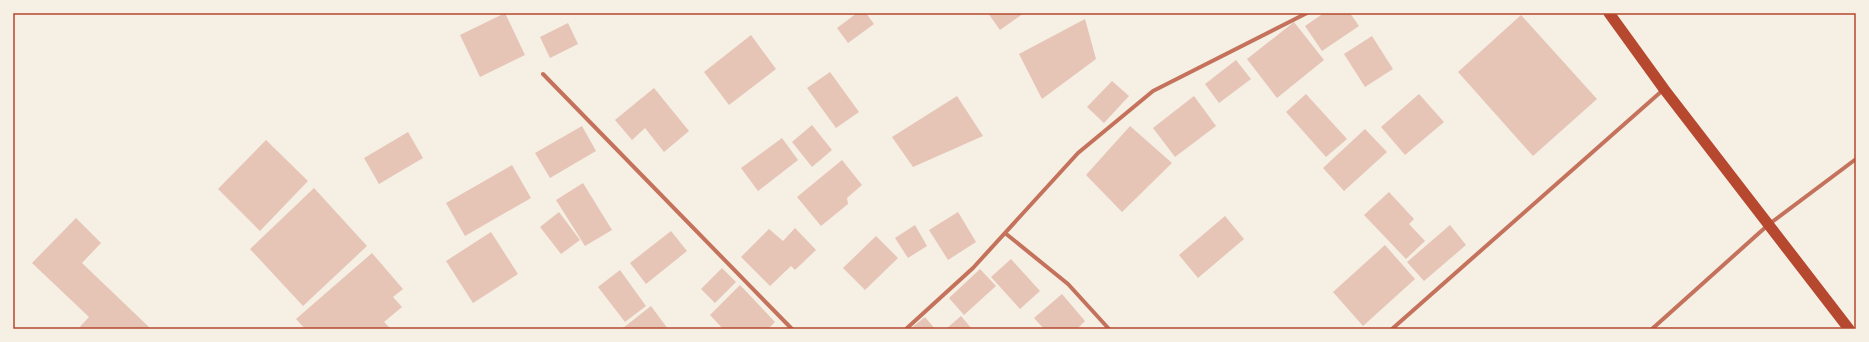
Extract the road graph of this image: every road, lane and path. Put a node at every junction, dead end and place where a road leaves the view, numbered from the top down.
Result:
1 (1307, 13) edge
2 (1609, 13) edge
3 (543, 74) dead end
4 (1664, 90) junction
5 (1856, 159) edge
6 (1768, 225) junction
7 (1005, 233) junction
8 (792, 329) edge
9 (906, 329) edge
10 (1109, 329) edge
11 (1392, 329) edge
12 (1652, 329) edge
13 (1849, 329) edge

1 - 7 street
2 - 4 highway
3 - 8 street
4 - 6 highway
4 - 11 street
5 - 6 street
6 - 12 street
6 - 13 highway
7 - 9 street
7 - 10 street

